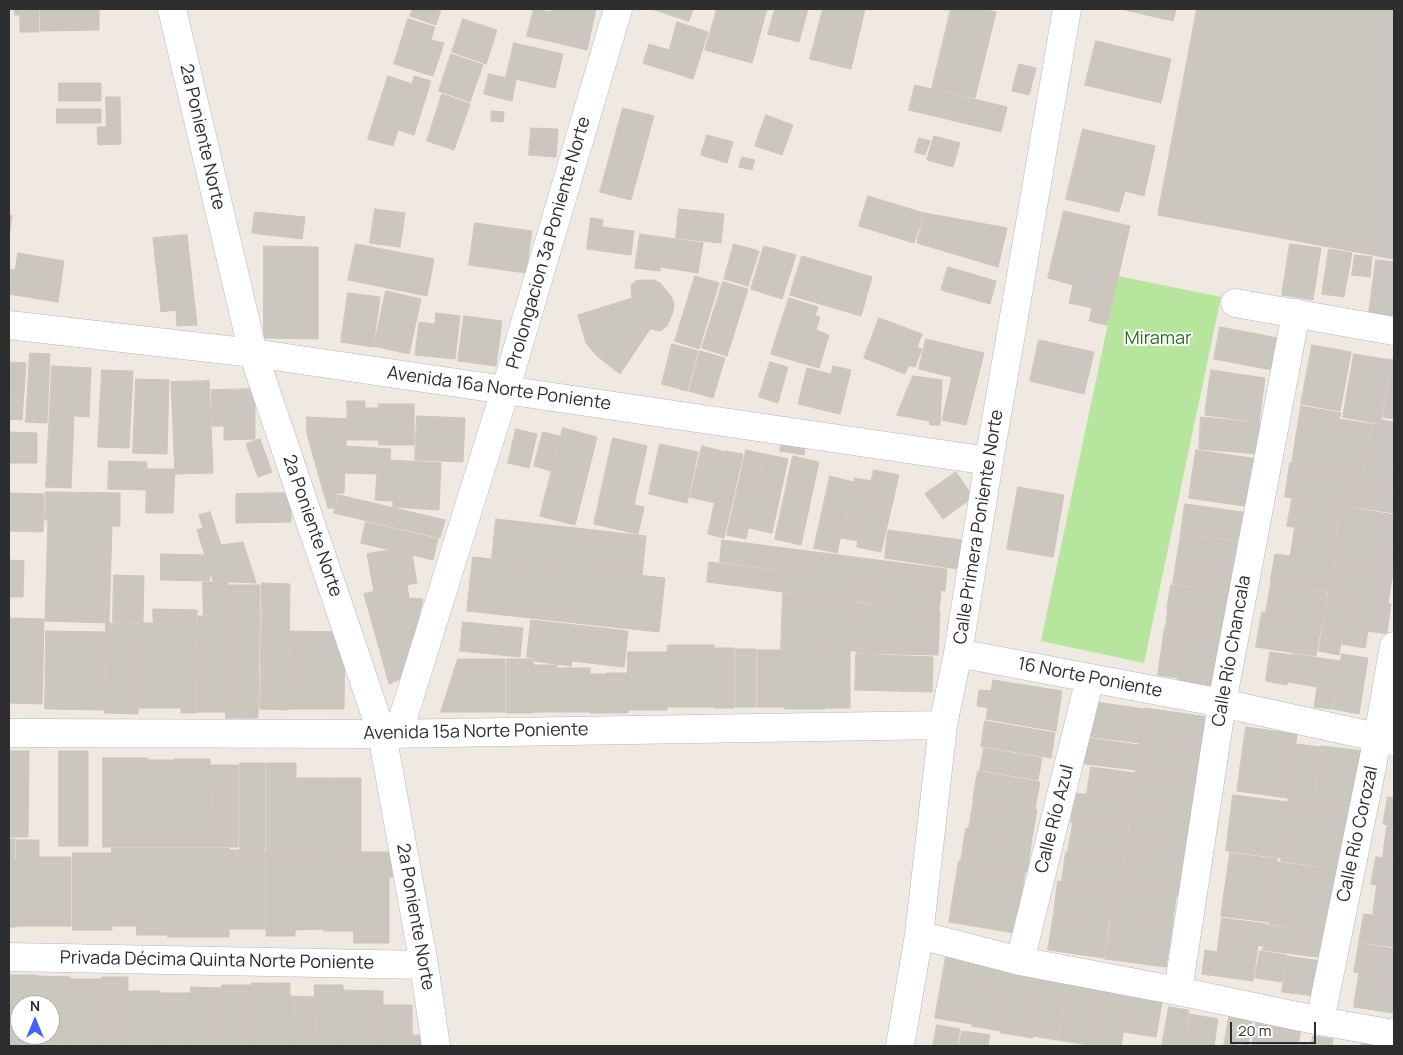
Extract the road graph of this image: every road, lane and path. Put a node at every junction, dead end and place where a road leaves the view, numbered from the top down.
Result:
1 (172, 9) edge
2 (618, 9) edge
3 (1059, 11) edge
4 (1235, 303) dead end
5 (1296, 313) junction
6 (9, 326) edge
7 (1394, 331) edge
8 (253, 353) junction
9 (506, 391) junction
10 (989, 461) junction
11 (1394, 646) edge
12 (958, 653) junction
13 (1090, 678) junction
14 (1222, 703) junction
15 (943, 725) junction
16 (9, 733) edge
17 (390, 734) junction
18 (1386, 739) edge
19 (919, 935) junction
20 (9, 957) edge
21 (1020, 961) junction
22 (424, 965) junction
23 (1178, 991) junction
24 (1320, 1021) junction
25 (1394, 1034) edge
26 (436, 1046) edge
27 (900, 1046) edge

1 - 8 street, 2a Poniente Norte
2 - 9 street, Prolongacion 3a Poniente Norte
3 - 10 street, Calle Primera Poniente Norte
4 - 5 street
5 - 7 street
5 - 14 street, Calle Río Chancala
6 - 8 street, Avenida 16a Norte Poniente
8 - 9 street, Avenida 16a Norte Poniente
8 - 17 street, 2a Poniente Norte
9 - 10 street, Avenida 16a Norte Poniente
9 - 17 street, Prolongacion 3a Poniente Norte
10 - 12 street, Calle Primera Poniente Norte
11 - 18 street, Calle Río Corozal
12 - 13 street, 16 Norte Poniente
12 - 15 street, Calle Primera Poniente Norte
13 - 14 street, 16 Norte Poniente
13 - 21 street, Calle Río Azul
14 - 18 street, 16 Norte Poniente
14 - 23 street, Calle Río Chancala
15 - 17 street, Avenida 15a Norte Poniente
15 - 19 street, Calle Primera Poniente Norte
16 - 17 street, Avenida 15a Norte Poniente
17 - 22 street, 2a Poniente Norte
18 - 24 street, Calle Río Corozal
19 - 21 street
19 - 27 street, Calle Primera Poniente Norte
20 - 22 street, Privada Décima Quinta Norte Poniente
21 - 23 street
22 - 26 street, 2a Poniente Norte
23 - 24 street
24 - 25 street

